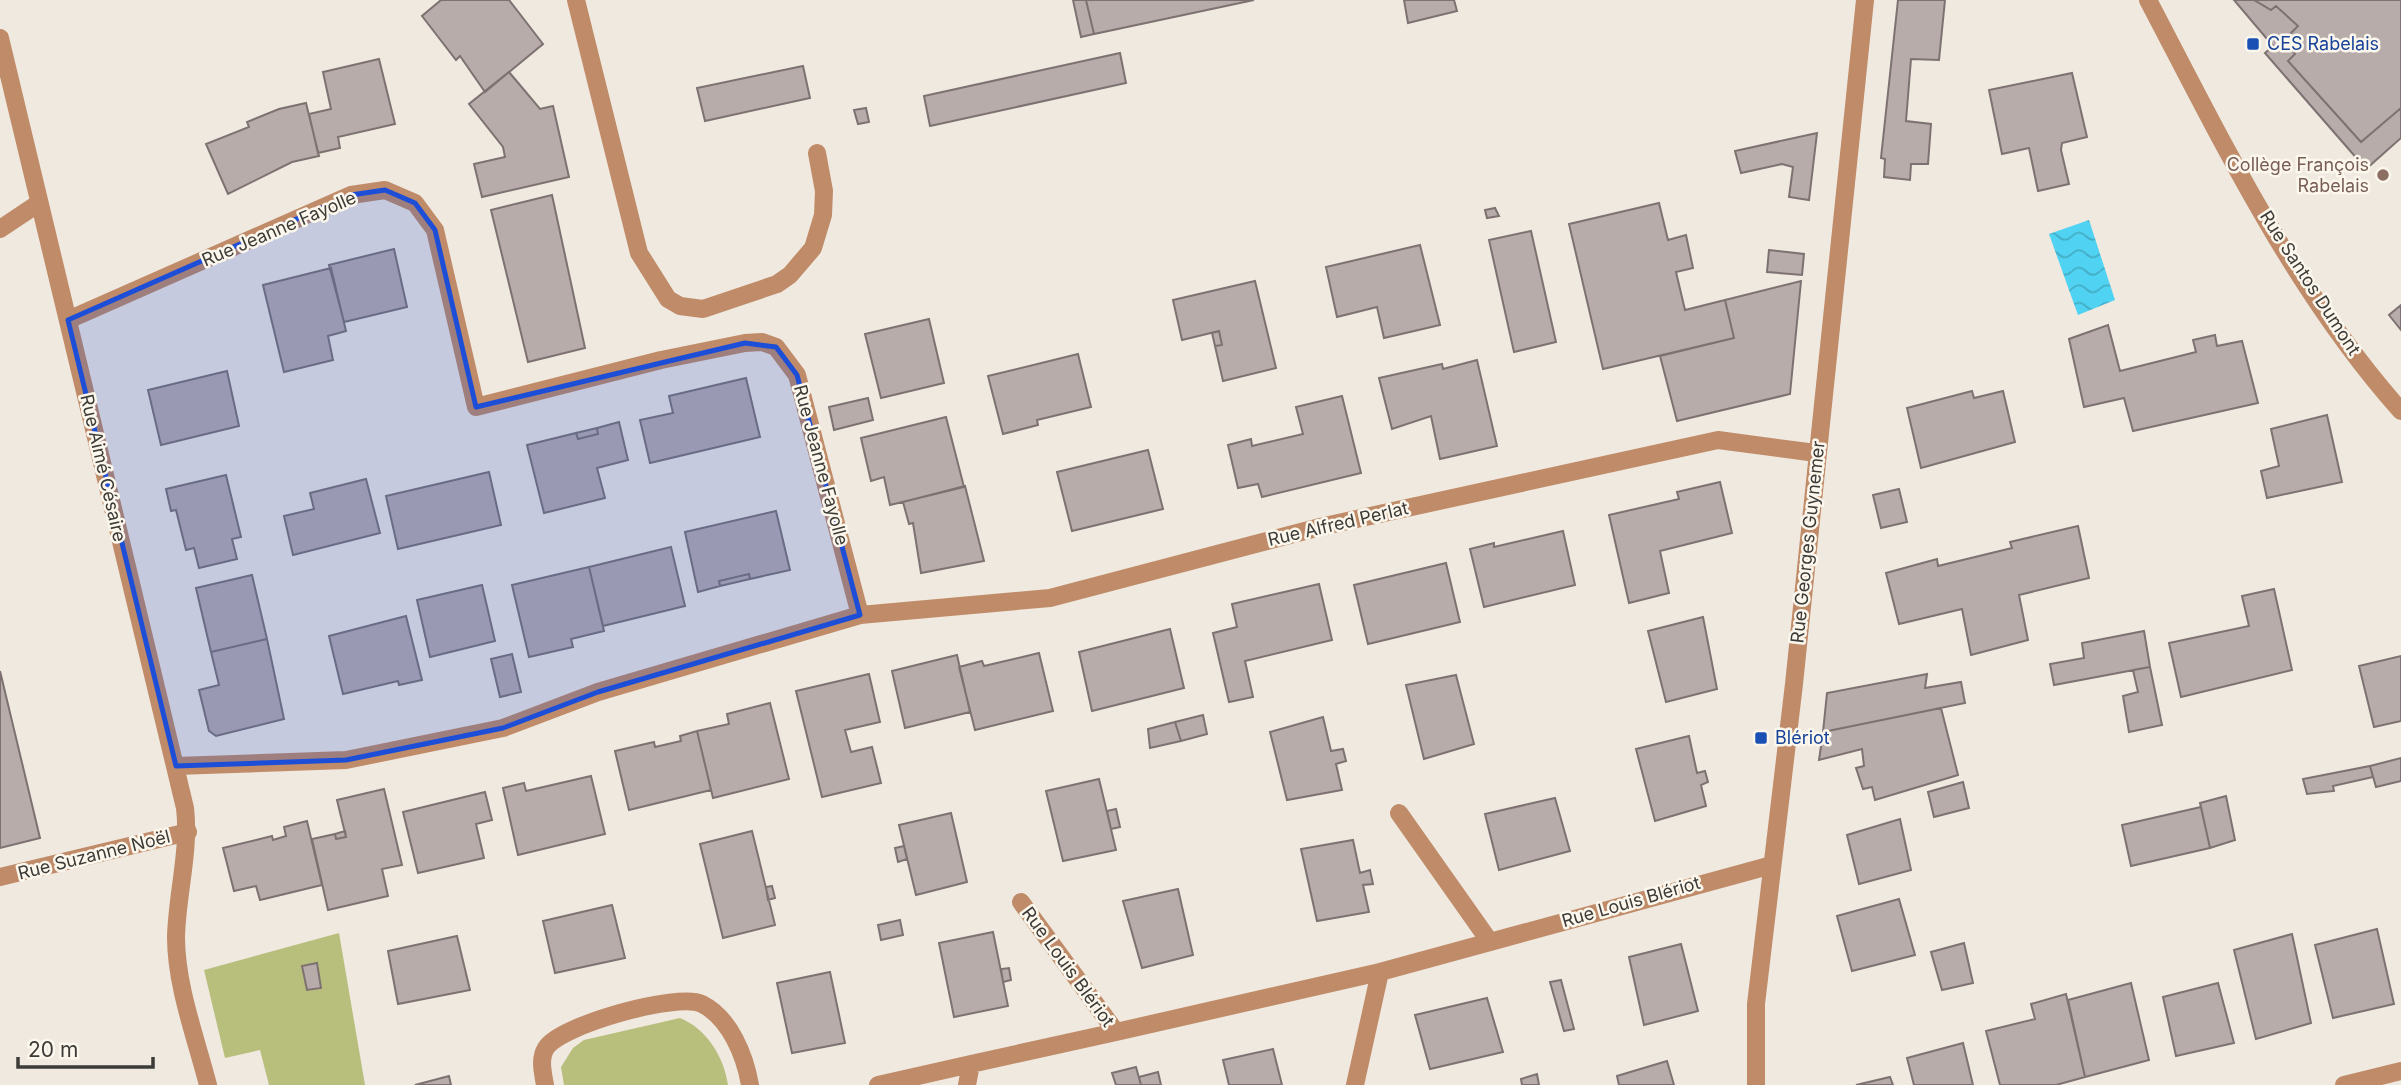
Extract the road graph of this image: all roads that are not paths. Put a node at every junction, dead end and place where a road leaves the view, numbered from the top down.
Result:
1 (576, 0) edge
2 (1865, 0) edge
3 (2148, 0) edge
4 (0, 38) edge
5 (817, 153) dead end
6 (39, 203) junction
7 (0, 229) edge
8 (68, 320) junction
9 (2401, 411) edge
10 (1816, 453) junction
11 (860, 615) junction
12 (176, 766) junction
13 (1399, 813) dead end
14 (188, 832) junction
15 (1772, 865) junction
16 (0, 877) edge
17 (1021, 902) dead end
18 (1490, 942) junction
19 (1380, 972) junction
20 (1116, 1032) junction
21 (971, 1064) junction
22 (2401, 1071) edge
23 (208, 1085) edge
24 (545, 1085) edge
25 (750, 1085) edge
26 (878, 1085) edge
27 (967, 1085) edge
28 (1355, 1085) edge
29 (1756, 1085) edge
30 (2344, 1085) edge

1 - 5 street
2 - 10 street, Rue Georges Guynemer
3 - 9 street, Rue Santos Dumont
4 - 6 street, Rue Aimé Césaire
6 - 7 street
6 - 8 street, Rue Aimé Césaire
8 - 11 street, Rue Jeanne Fayolle
8 - 12 street, Rue Aimé Césaire
10 - 11 street, Rue Alfred Perlat
10 - 15 street, Rue Georges Guynemer
11 - 12 street
12 - 14 street, Rue Aimé Césaire
13 - 18 street
14 - 16 street, Rue Suzanne Noël
14 - 23 street, Rue Aimé Césaire
15 - 18 street, Rue Louis Blériot
15 - 29 street, Rue Georges Guynemer
17 - 20 street, Rue Louis Blériot
18 - 19 street, Rue Louis Blériot
19 - 20 street, Rue Louis Blériot
19 - 28 street
20 - 21 street, Rue Louis Blériot
21 - 26 street, Rue Louis Blériot
21 - 27 street
22 - 30 street
24 - 25 street

